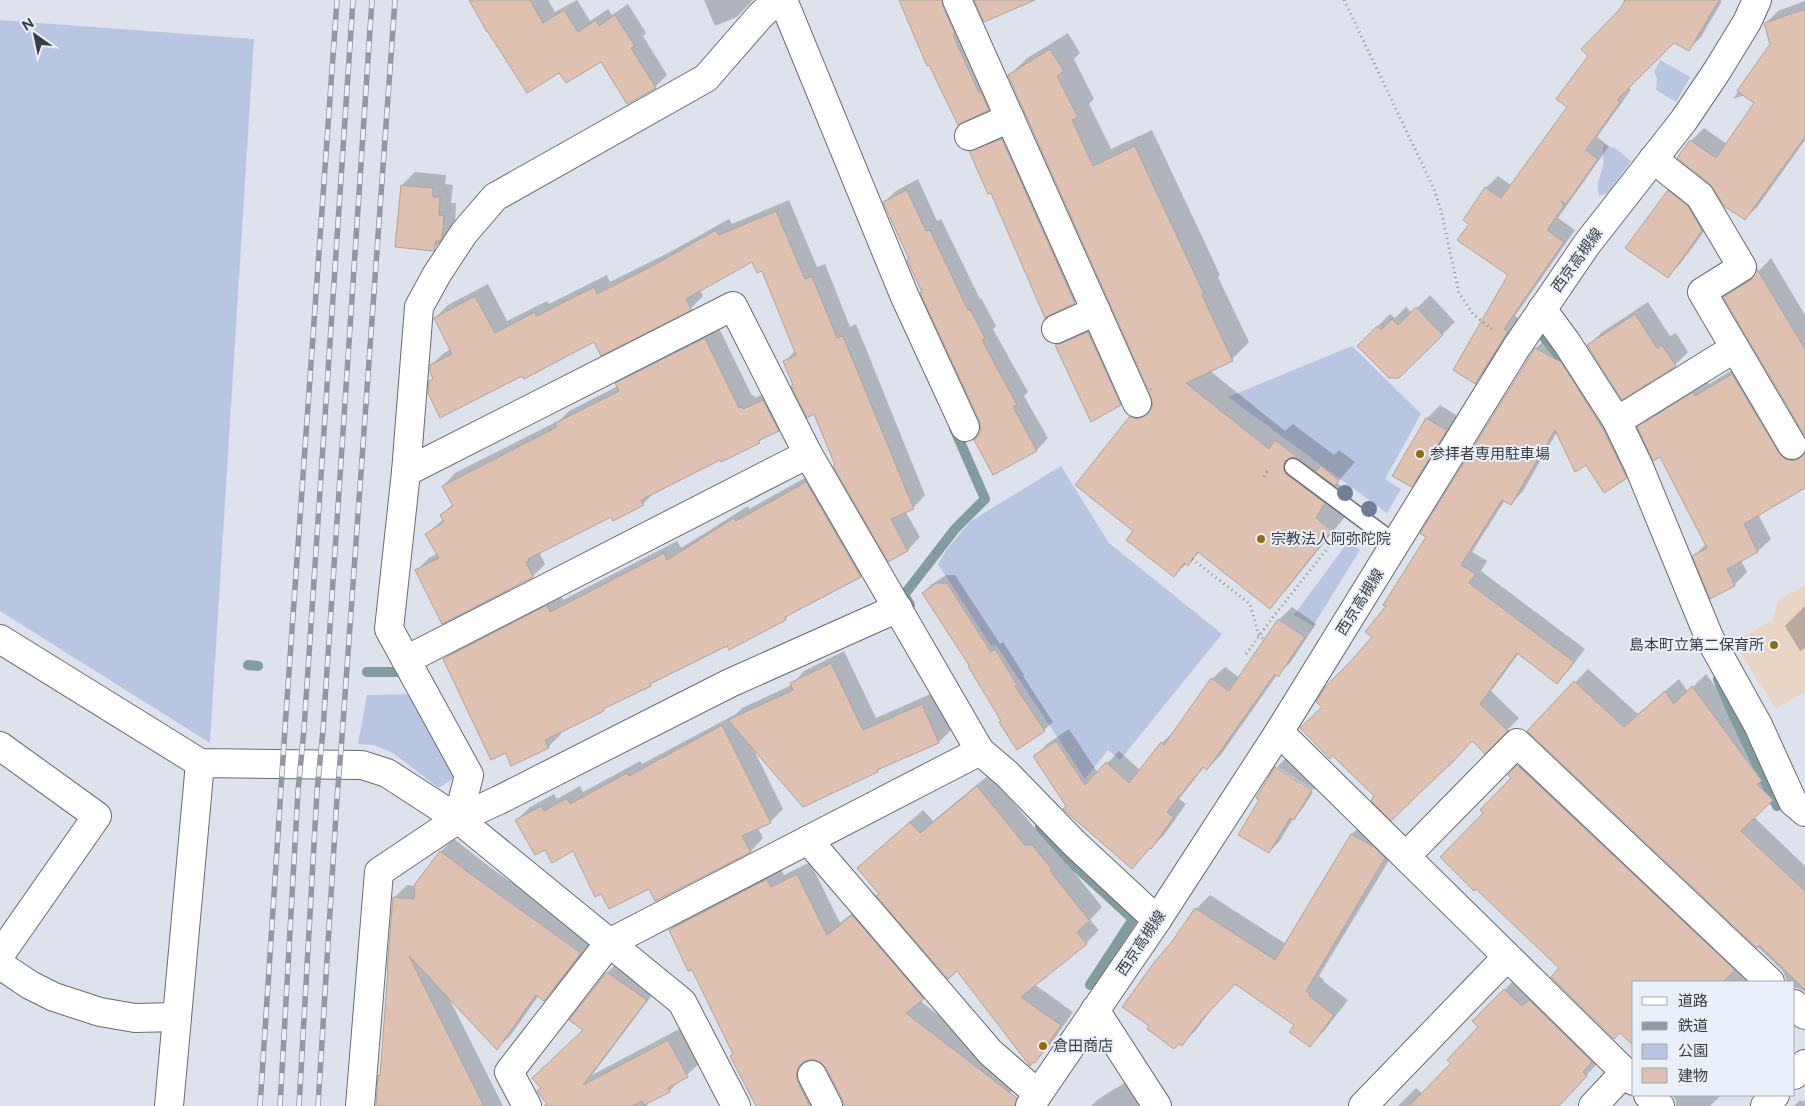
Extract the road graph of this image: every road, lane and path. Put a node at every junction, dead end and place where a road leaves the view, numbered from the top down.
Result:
1 (783, 0) edge
2 (957, 0) edge
3 (1344, 0) edge
4 (1757, 0) edge
5 (764, 5) edge
6 (1010, 118) junction
7 (969, 136) dead end
8 (1653, 159) junction
9 (1542, 310) junction
10 (1096, 311) junction
11 (1056, 329) dead end
12 (1516, 348) junction
13 (1735, 348) junction
14 (1137, 403) dead end
15 (1617, 421) junction
16 (965, 427) dead end
17 (1792, 445) dead end
18 (808, 454) junction
19 (1293, 467) dead end
20 (406, 472) junction
21 (1356, 514) junction
22 (1396, 544) junction
23 (1192, 559) dead end
24 (898, 608) junction
25 (1259, 636) junction
26 (0, 639) edge
27 (1264, 639) dead end
28 (1246, 654) dead end
29 (406, 660) junction
30 (1279, 732) junction
31 (0, 746) edge
32 (980, 751) junction
33 (200, 763) junction
34 (1805, 812) edge
35 (458, 819) junction
36 (808, 840) junction
37 (1406, 856) junction
38 (1157, 920) junction
39 (609, 943) junction
40 (0, 956) edge
41 (1507, 957) junction
42 (0, 965) edge
43 (1769, 981) edge
44 (1795, 1005) edge
45 (1096, 1010) junction
46 (1805, 1015) edge
47 (177, 1017) junction
48 (1805, 1064) edge
49 (812, 1075) dead end
50 (1795, 1075) edge
51 (1629, 1076) edge
52 (1649, 1096) edge
53 (1774, 1096) edge
54 (1034, 1100) edge
55 (169, 1106) edge
56 (360, 1106) edge
57 (527, 1106) edge
58 (736, 1106) edge
59 (828, 1106) edge
60 (1157, 1106) edge
61 (1363, 1106) edge
62 (1594, 1106) edge
63 (1660, 1106) edge
64 (1765, 1106) edge

1 - 16 street
2 - 6 street
3 - 12 path
4 - 8 street, 西京高槻線
5 - 20 street
6 - 7 street
6 - 10 street
8 - 9 street, 西京高槻線
8 - 13 street
9 - 12 street, 西京高槻線
9 - 15 street
10 - 11 street
10 - 14 street
12 - 22 street, 西京高槻線
13 - 15 street
13 - 17 street
15 - 34 street
18 - 20 street
18 - 24 street
18 - 29 street
19 - 21 lane
20 - 29 street
21 - 22 lane
21 - 25 path
22 - 30 street, 西京高槻線
23 - 25 path
24 - 32 street
24 - 35 street
25 - 27 path
25 - 28 path
26 - 33 street
29 - 35 street
30 - 37 street
30 - 38 street, 西京高槻線
31 - 40 street
32 - 36 street
32 - 38 street
33 - 35 street
33 - 47 street
35 - 39 street
35 - 56 street
36 - 39 street
36 - 54 street
37 - 41 street
37 - 43 street
38 - 45 street, 西京高槻線
39 - 57 street
39 - 58 street
41 - 51 street
41 - 61 street
42 - 47 street
44 - 46 street
45 - 54 street, 西京高槻線
45 - 60 street
47 - 55 street
48 - 50 street
49 - 59 street
51 - 62 street
52 - 63 street
53 - 64 street

